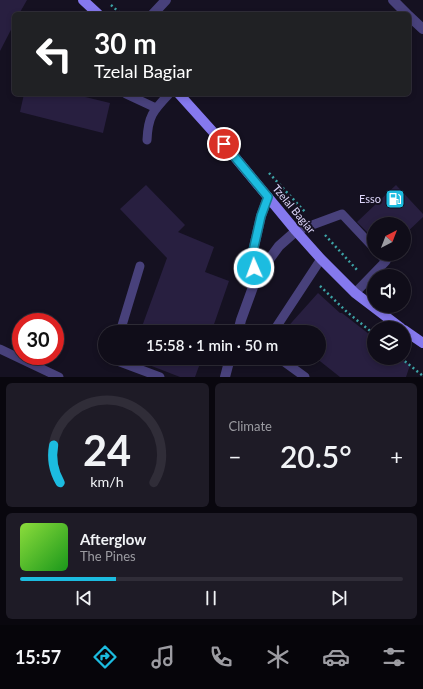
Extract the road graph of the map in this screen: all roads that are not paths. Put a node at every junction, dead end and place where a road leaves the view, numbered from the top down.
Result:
1 (83, 0) edge
2 (166, 0) edge
3 (392, 0) edge
4 (96, 12) edge
5 (155, 12) edge
6 (405, 12) edge
7 (411, 18) edge
8 (423, 30) edge
9 (130, 96) edge
10 (167, 96) edge
11 (180, 96) edge
12 (156, 108) junction
13 (147, 140) dead end
14 (268, 197) junction
15 (296, 232) junction
16 (367, 241) edge
17 (321, 259) junction
18 (386, 261) edge
19 (140, 266) dead end
20 (257, 276) junction
21 (355, 293) junction
22 (392, 321) edge
23 (122, 325) edge
24 (240, 325) edge
25 (278, 325) edge
26 (411, 335) edge
27 (423, 344) edge
28 (0, 349) edge
29 (125, 365) edge
30 (228, 365) edge
31 (289, 365) edge
32 (146, 375) edge
33 (60, 377) edge
34 (160, 377) edge
35 (225, 377) edge
36 (305, 377) edge

1 - 4 main road
2 - 5 street
3 - 6 street
7 - 8 street
9 - 12 lane
10 - 12 lane
11 - 14 main road, Tzelal Bagiar
12 - 13 lane
14 - 15 main road, Tzelal Bagiar
14 - 20 street
15 - 16 lane
15 - 17 main road, Tzelal Bagiar
15 - 20 street
17 - 21 main road, Tzelal Bagiar
17 - 25 lane
18 - 21 lane
19 - 23 lane
20 - 24 street
21 - 22 main road, Tzelal Bagiar
26 - 27 main road
28 - 33 lane
29 - 32 lane
30 - 35 street
31 - 36 lane
32 - 34 lane

